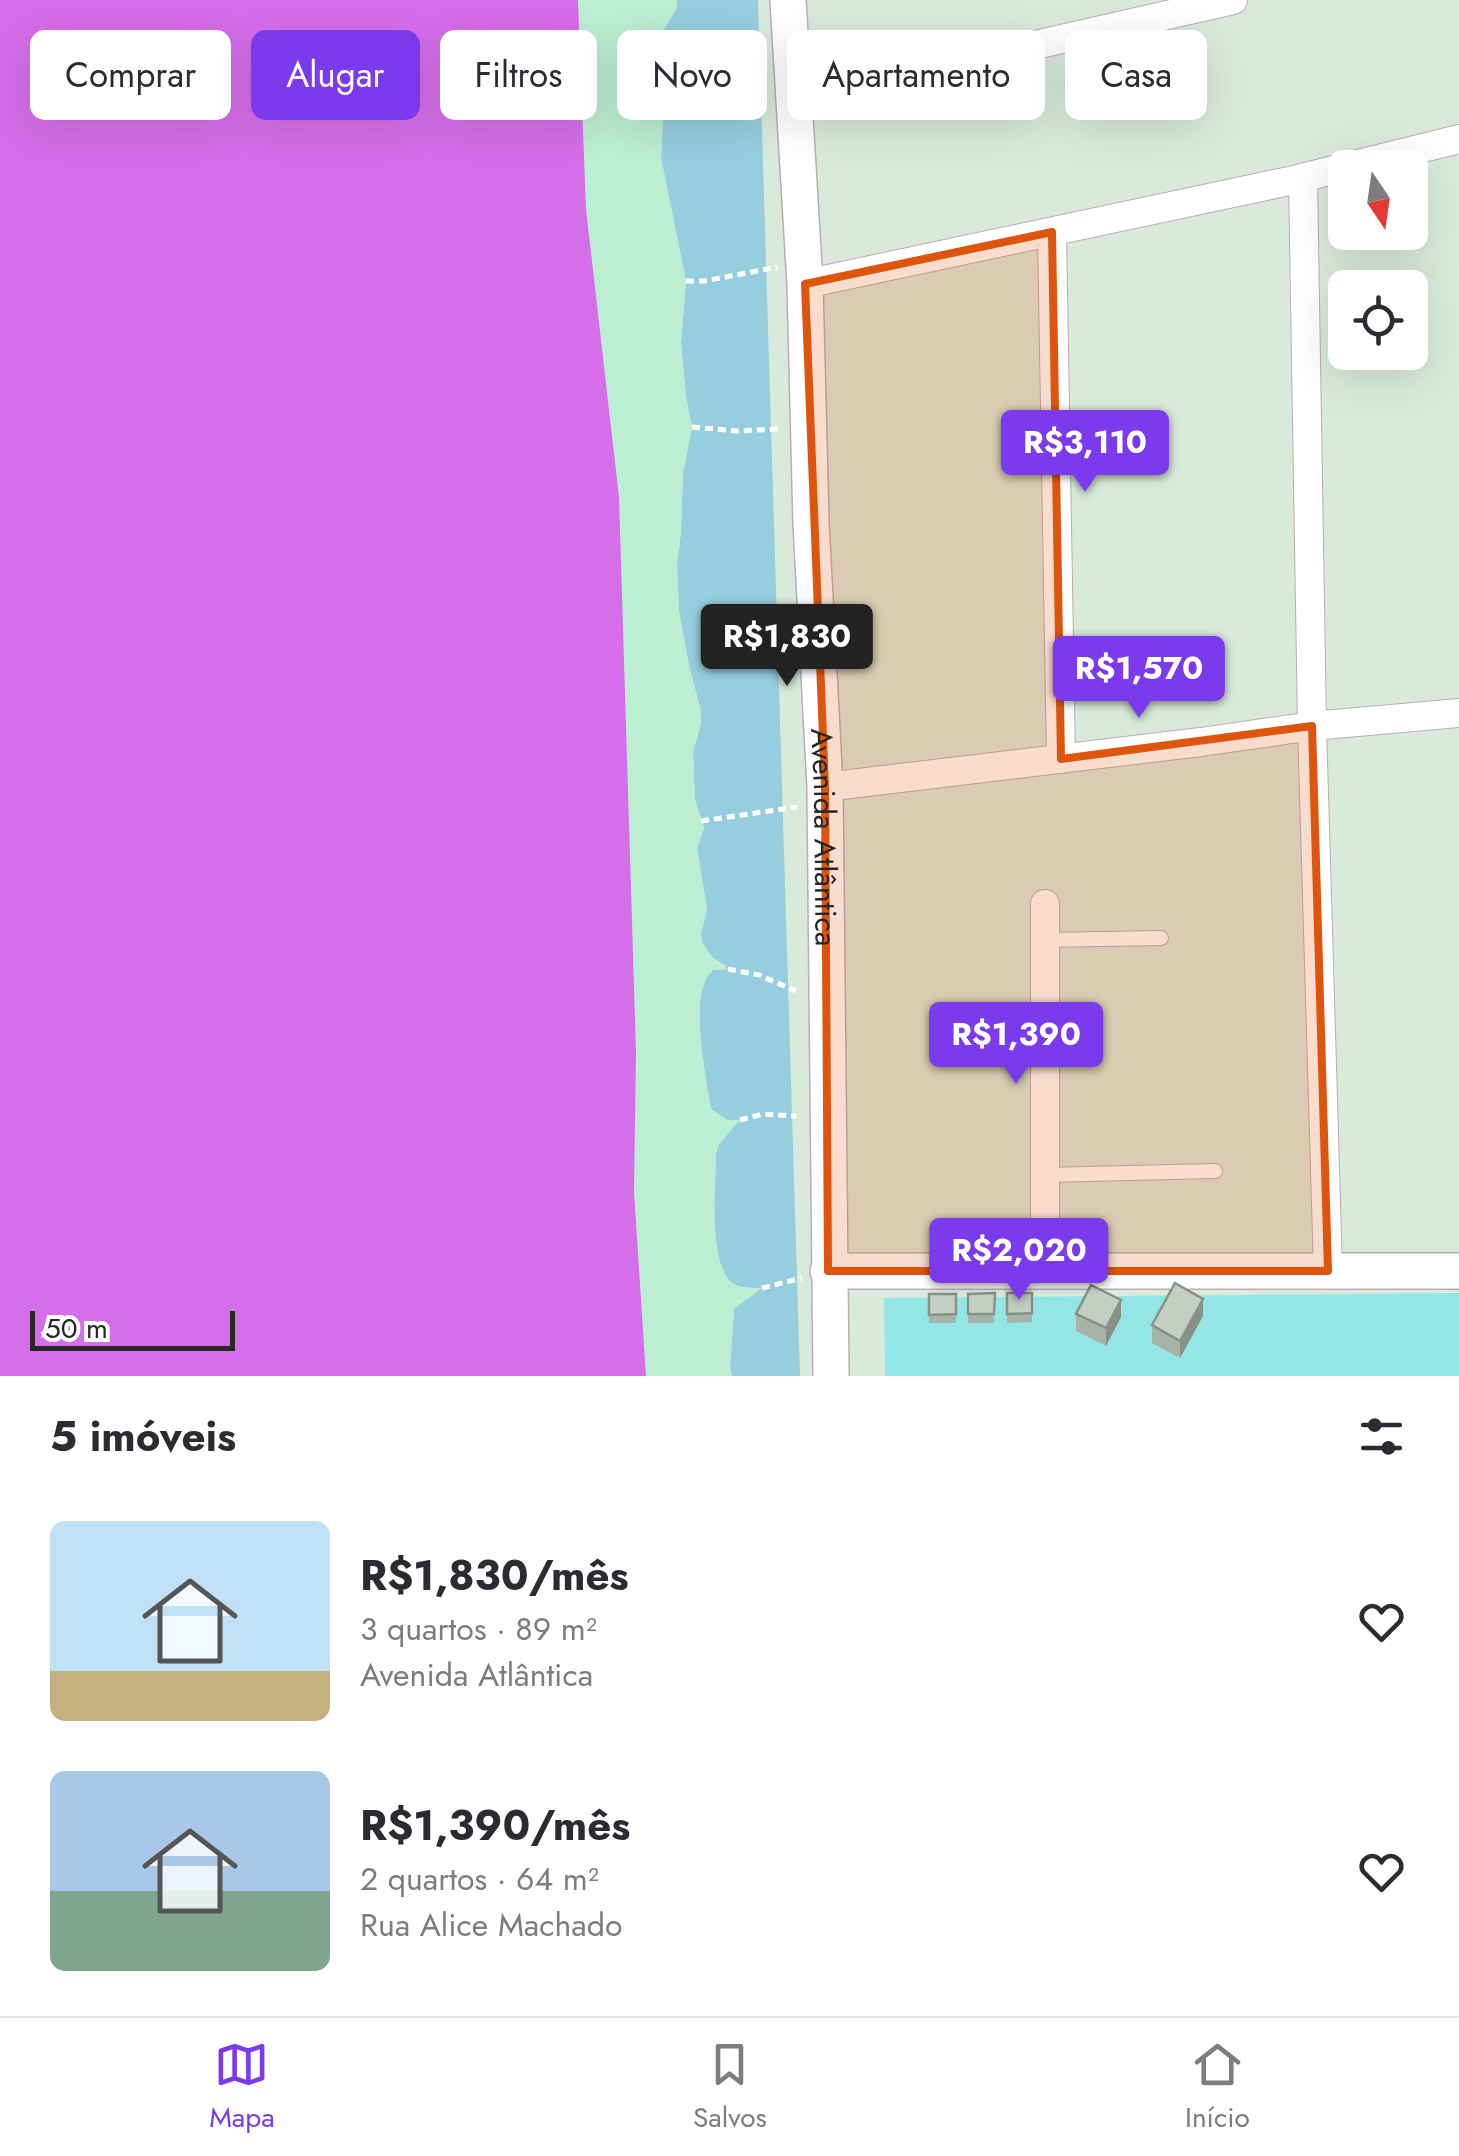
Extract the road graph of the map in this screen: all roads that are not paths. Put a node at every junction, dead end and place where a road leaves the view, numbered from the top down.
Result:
1 (788, 0) edge
2 (1233, 0) edge
3 (790, 30) edge
4 (1045, 43) edge
5 (794, 120) edge
6 (1459, 139) edge
7 (1302, 178) junction
8 (1052, 232) junction
9 (794, 275) junction
10 (1459, 713) edge
11 (1312, 726) junction
12 (1061, 758) junction
13 (812, 797) junction
14 (1045, 904) dead end
15 (1161, 938) dead end
16 (1044, 940) junction
17 (1215, 1171) dead end
18 (1045, 1175) junction
19 (1459, 1270) edge
20 (1045, 1271) junction
21 (1328, 1271) junction
22 (818, 1274) junction
23 (831, 1376) edge

1 - 3 street, Avenida Atlântica
2 - 4 street
5 - 9 street, Avenida Atlântica
6 - 7 street
7 - 8 street
7 - 11 street
8 - 9 street
8 - 12 street
9 - 13 street, Avenida Atlântica
10 - 11 street
11 - 12 street
11 - 21 street
12 - 13 street
13 - 22 street, Avenida Atlântica
14 - 16 street
15 - 16 lane
16 - 18 street
17 - 18 lane
18 - 20 street
19 - 21 street
20 - 21 street
20 - 22 street
22 - 23 street, Avenida Atlântica

